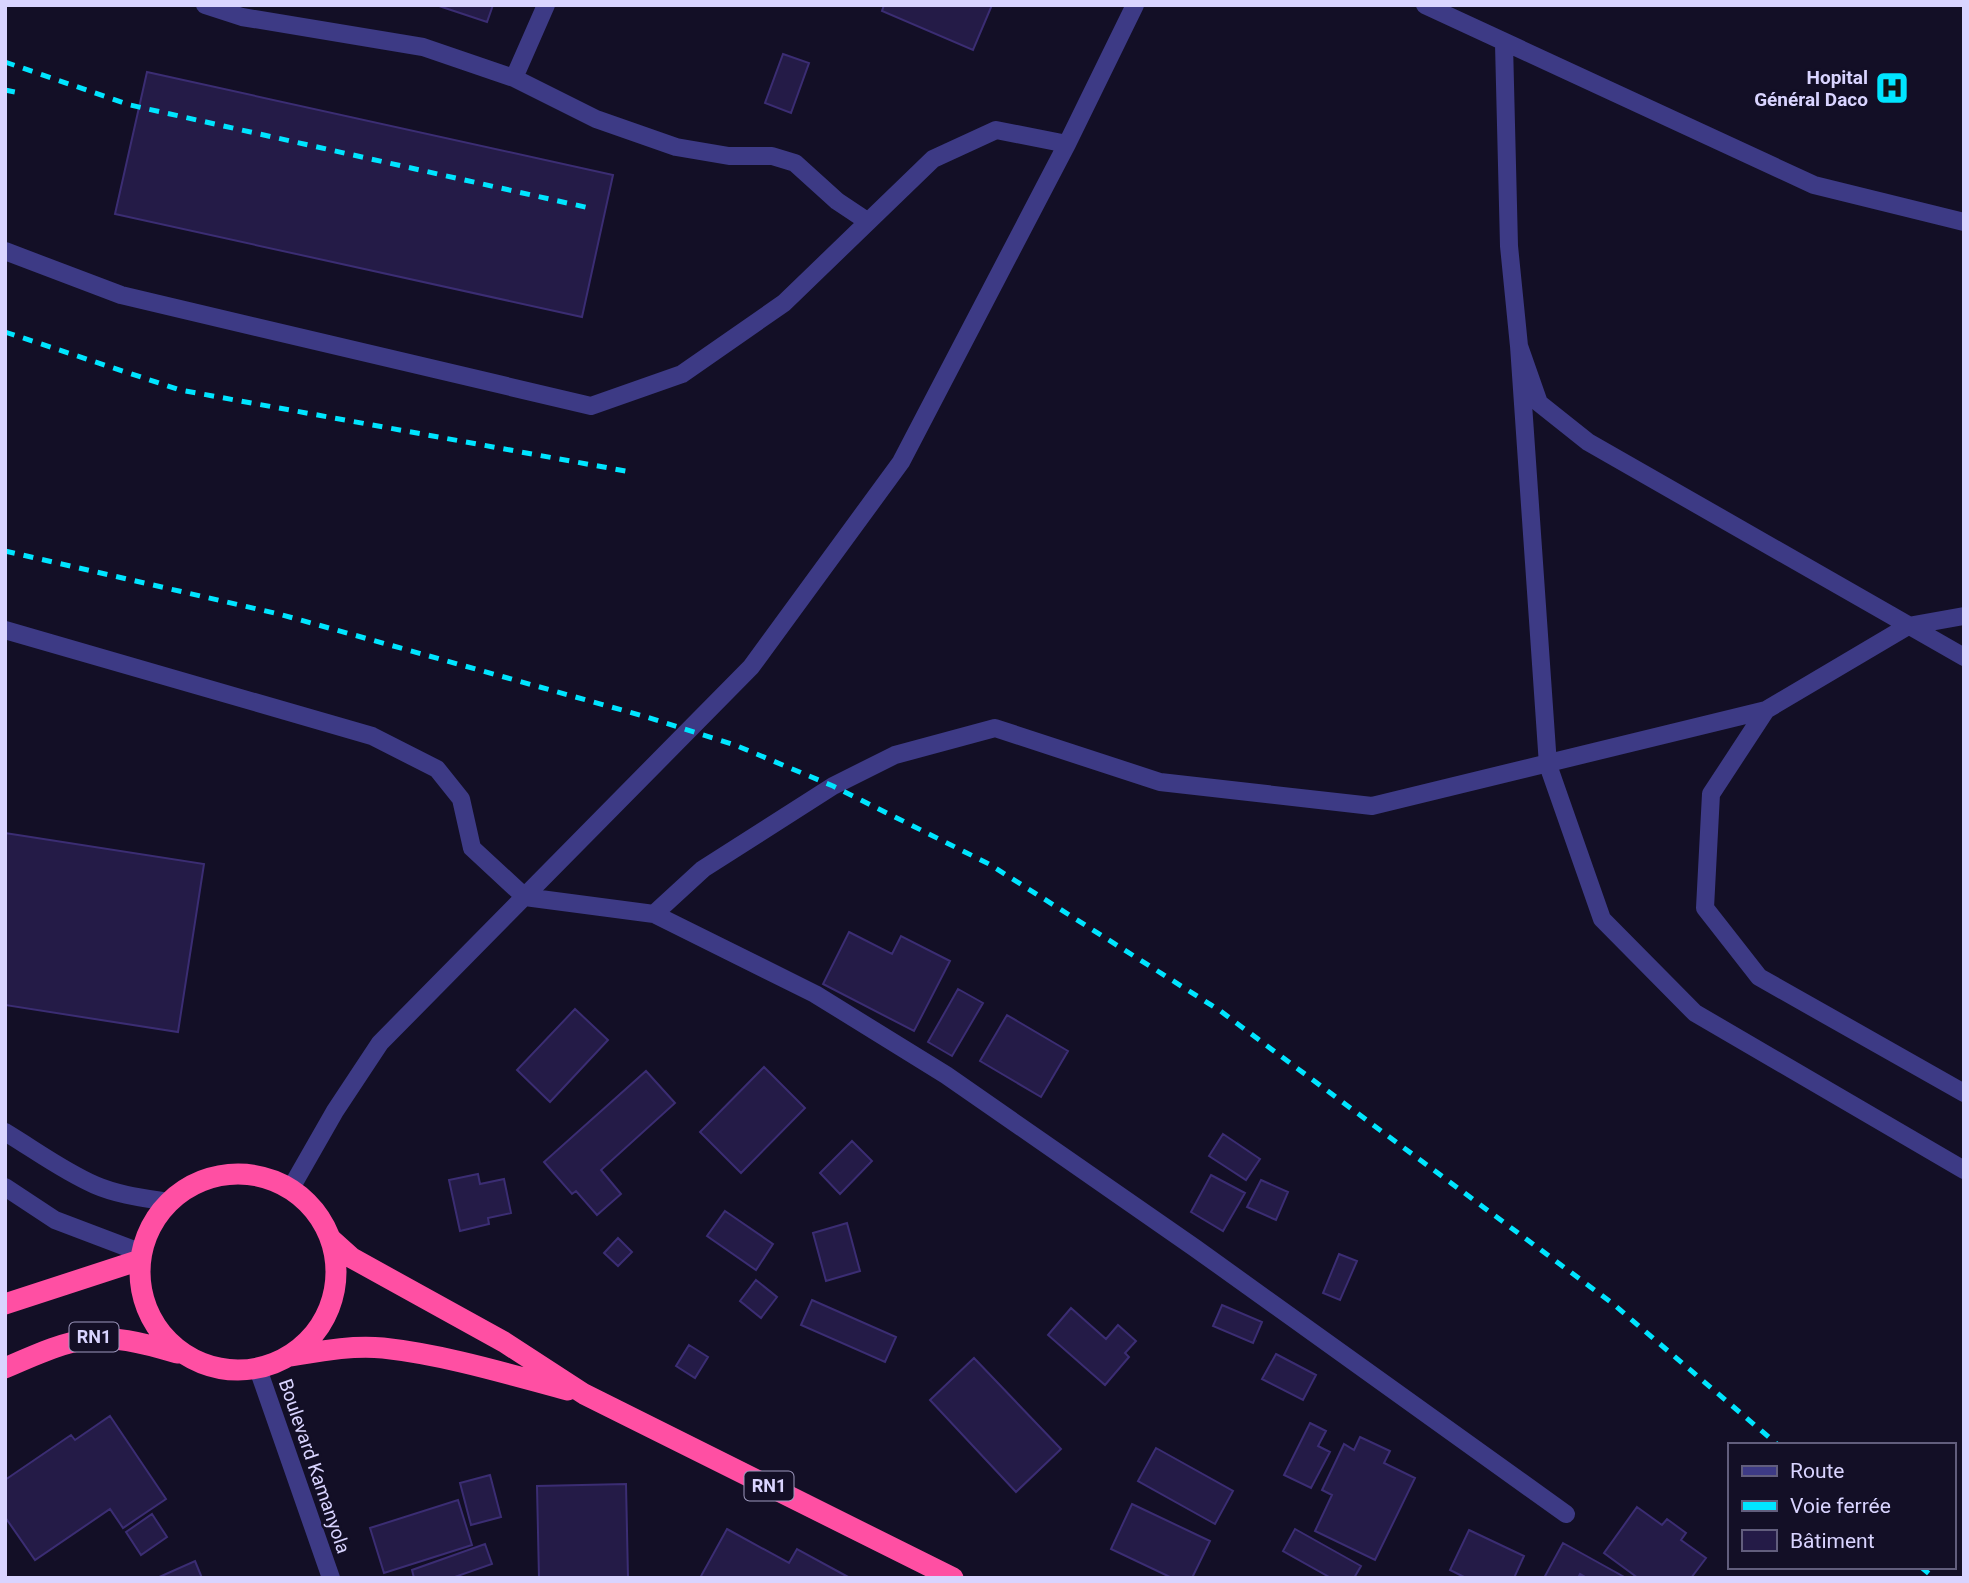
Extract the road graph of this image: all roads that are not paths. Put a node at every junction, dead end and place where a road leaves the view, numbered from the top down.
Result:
1 (205, 5) edge
2 (546, 5) edge
3 (1135, 5) edge
4 (1425, 5) edge
5 (1504, 44) junction
6 (514, 78) junction
7 (1067, 144) junction
8 (867, 221) junction
9 (1964, 222) edge
10 (5, 251) edge
11 (1519, 346) junction
12 (1964, 616) edge
13 (1908, 625) junction
14 (5, 629) edge
15 (1964, 657) edge
16 (1766, 710) junction
17 (1548, 765) junction
18 (525, 897) junction
19 (654, 914) junction
20 (1964, 1093) edge
21 (5, 1132) edge
22 (1964, 1170) edge
23 (5, 1187) edge
24 (291, 1188) junction
25 (170, 1202) junction
26 (332, 1240) junction
27 (141, 1257) junction
28 (5, 1304) edge
29 (185, 1356) junction
30 (290, 1356) junction
31 (5, 1368) edge
32 (258, 1369) junction
33 (584, 1394) junction
34 (1566, 1514) dead end
35 (331, 1578) edge
36 (953, 1578) edge

1 - 6 street
2 - 6 street
3 - 7 street
4 - 5 street
5 - 9 street
5 - 11 street
6 - 8 street
7 - 8 street
7 - 18 street
8 - 10 street
11 - 13 street
11 - 17 street
12 - 13 street
13 - 15 street
13 - 16 street
14 - 18 street
16 - 17 street
16 - 20 street
17 - 19 street
17 - 22 street
18 - 19 street
18 - 24 street
19 - 34 street
21 - 25 street
23 - 27 street
24 - 25 highway
24 - 26 highway
25 - 27 highway
26 - 30 highway
26 - 33 highway, RN1
27 - 28 highway
27 - 29 highway
29 - 31 highway, RN1
29 - 32 highway
30 - 32 highway
30 - 33 highway, RN1
32 - 35 street, Boulevard Kamanyola
33 - 36 highway, RN1

